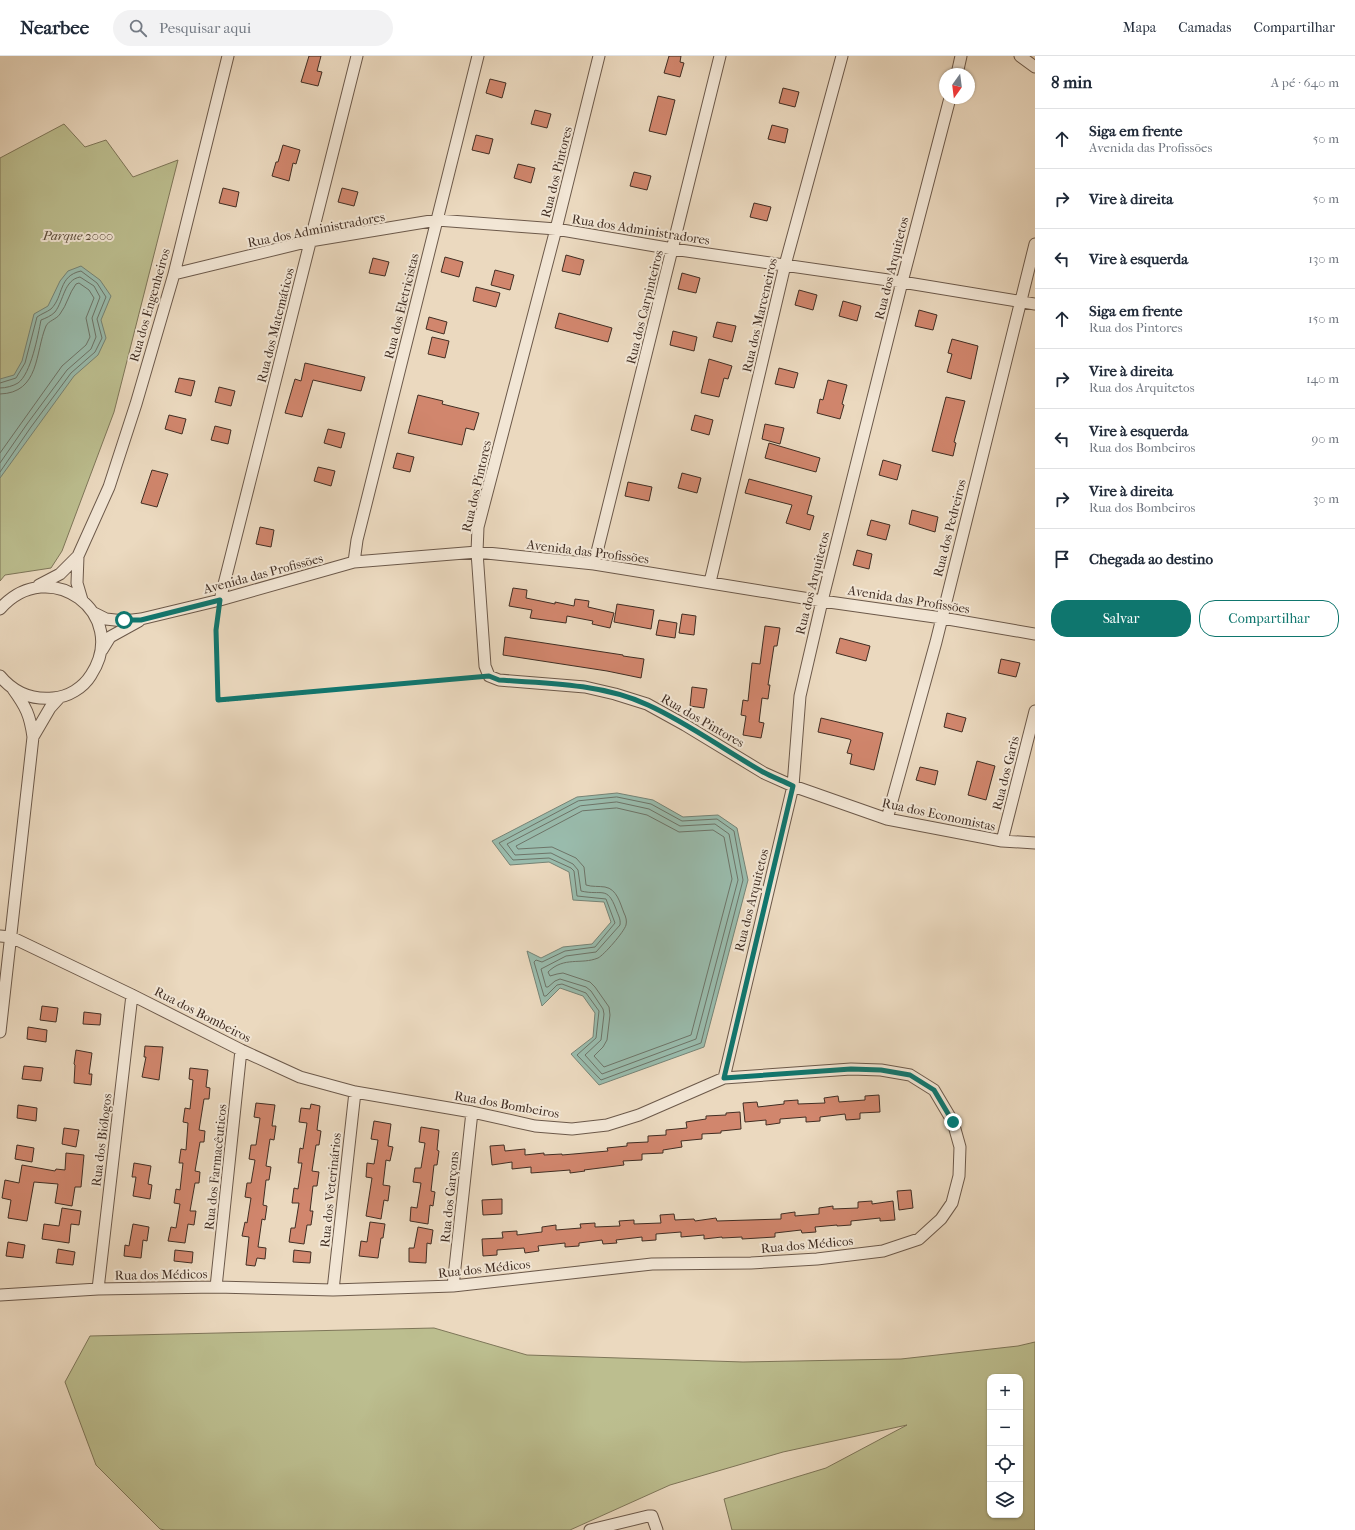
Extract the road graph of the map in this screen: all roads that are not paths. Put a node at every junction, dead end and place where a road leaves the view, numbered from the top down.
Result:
1 (228, 56) edge
2 (357, 56) edge
3 (478, 56) edge
4 (598, 56) edge
5 (720, 56) edge
6 (842, 56) edge
7 (962, 56) edge
8 (1020, 56) edge
9 (1035, 67) edge
10 (959, 68) edge
11 (948, 104) edge
12 (437, 220) junction
13 (556, 229) junction
14 (310, 241) junction
15 (1035, 244) edge
16 (673, 249) junction
17 (785, 265) junction
18 (174, 274) junction
19 (902, 282) junction
20 (1020, 301) junction
21 (1035, 304) edge
22 (477, 552) junction
23 (78, 556) junction
24 (354, 562) junction
25 (594, 564) junction
26 (710, 582) junction
27 (36, 587) junction
28 (82, 600) junction
29 (220, 600) junction
30 (822, 601) junction
31 (0, 609) edge
32 (94, 613) junction
33 (942, 618) junction
34 (141, 620) junction
35 (1035, 634) edge
36 (102, 650) junction
37 (0, 676) edge
38 (13, 689) junction
39 (59, 698) junction
40 (1035, 711) edge
41 (33, 737) junction
42 (793, 786) junction
43 (887, 819) junction
44 (1002, 841) junction
45 (1035, 843) edge
46 (5, 937) edge
47 (132, 995) junction
48 (0, 1032) edge
49 (241, 1050) junction
50 (724, 1078) junction
51 (354, 1092) junction
52 (472, 1112) junction
53 (952, 1203) joint
54 (453, 1286) junction
55 (216, 1287) junction
56 (98, 1289) junction
57 (333, 1290) junction
58 (0, 1295) edge
59 (590, 1530) edge
60 (657, 1530) edge

1 - 18 street, Rua dos Engenheiros
2 - 14 street, Rua dos Matemáticos
3 - 12 street, Rua dos Eletricistas
4 - 13 street, Rua dos Pintores
5 - 16 street, Rua dos Carpinteiros
6 - 17 street, Rua dos Marceneiros
7 - 10 street
8 - 9 street
11 - 19 street, Rua dos Arquitetos
12 - 13 street, Rua dos Administradores
12 - 14 street, Rua dos Administradores
12 - 24 street, Rua dos Eletricistas
13 - 16 street, Rua dos Administradores
13 - 22 street, Rua dos Pintores
14 - 18 street, Rua dos Administradores
14 - 29 street, Rua dos Matemáticos
15 - 20 street, Rua dos Pedreiros
16 - 17 street, Rua dos Administradores
16 - 25 street, Rua dos Carpinteiros
17 - 19 street, Rua dos Administradores
17 - 26 street, Rua dos Marceneiros
18 - 23 street, Rua dos Engenheiros
19 - 20 street, Rua dos Administradores
19 - 30 street, Rua dos Arquitetos
20 - 21 street, Rua dos Administradores
20 - 33 street, Rua dos Pedreiros
22 - 24 street, Avenida das Profissões
22 - 25 street, Avenida das Profissões
22 - 42 street, Rua dos Pintores
23 - 27 street, Rua dos Engenheiros
23 - 28 street, Rua dos Engenheiros
24 - 29 street, Avenida das Profissões
25 - 26 street, Avenida das Profissões
26 - 30 street, Avenida das Profissões
27 - 28 street
27 - 31 street
28 - 32 street
29 - 34 street, Avenida das Profissões
30 - 33 street, Avenida das Profissões
30 - 42 street, Rua dos Arquitetos
32 - 34 street
32 - 36 street
33 - 35 street, Avenida das Profissões
33 - 43 street, Rua dos Pedreiros
34 - 36 street
36 - 39 street
37 - 38 street
38 - 39 street
38 - 41 street
39 - 41 street
40 - 44 street, Rua dos Garis
41 - 46 street
42 - 43 street, Rua dos Economistas
42 - 50 street, Rua dos Arquitetos
43 - 44 street, Rua dos Economistas
44 - 45 street, Rua dos Economistas
46 - 47 street, Rua dos Bombeiros
46 - 48 street
47 - 49 street, Rua dos Bombeiros
47 - 56 street, Rua dos Biólogos
49 - 51 street, Rua dos Bombeiros
49 - 55 street, Rua dos Farmacêuticos
50 - 52 street, Rua dos Bombeiros
50 - 53 street, Rua dos Bombeiros
51 - 52 street, Rua dos Bombeiros
51 - 57 street, Rua dos Veterinários
52 - 54 street, Rua dos Garçons
53 - 54 street, Rua dos Médicos
54 - 57 street, Rua dos Médicos
55 - 56 street, Rua dos Médicos
55 - 57 street, Rua dos Médicos
56 - 58 street, Rua dos Médicos
59 - 60 street

